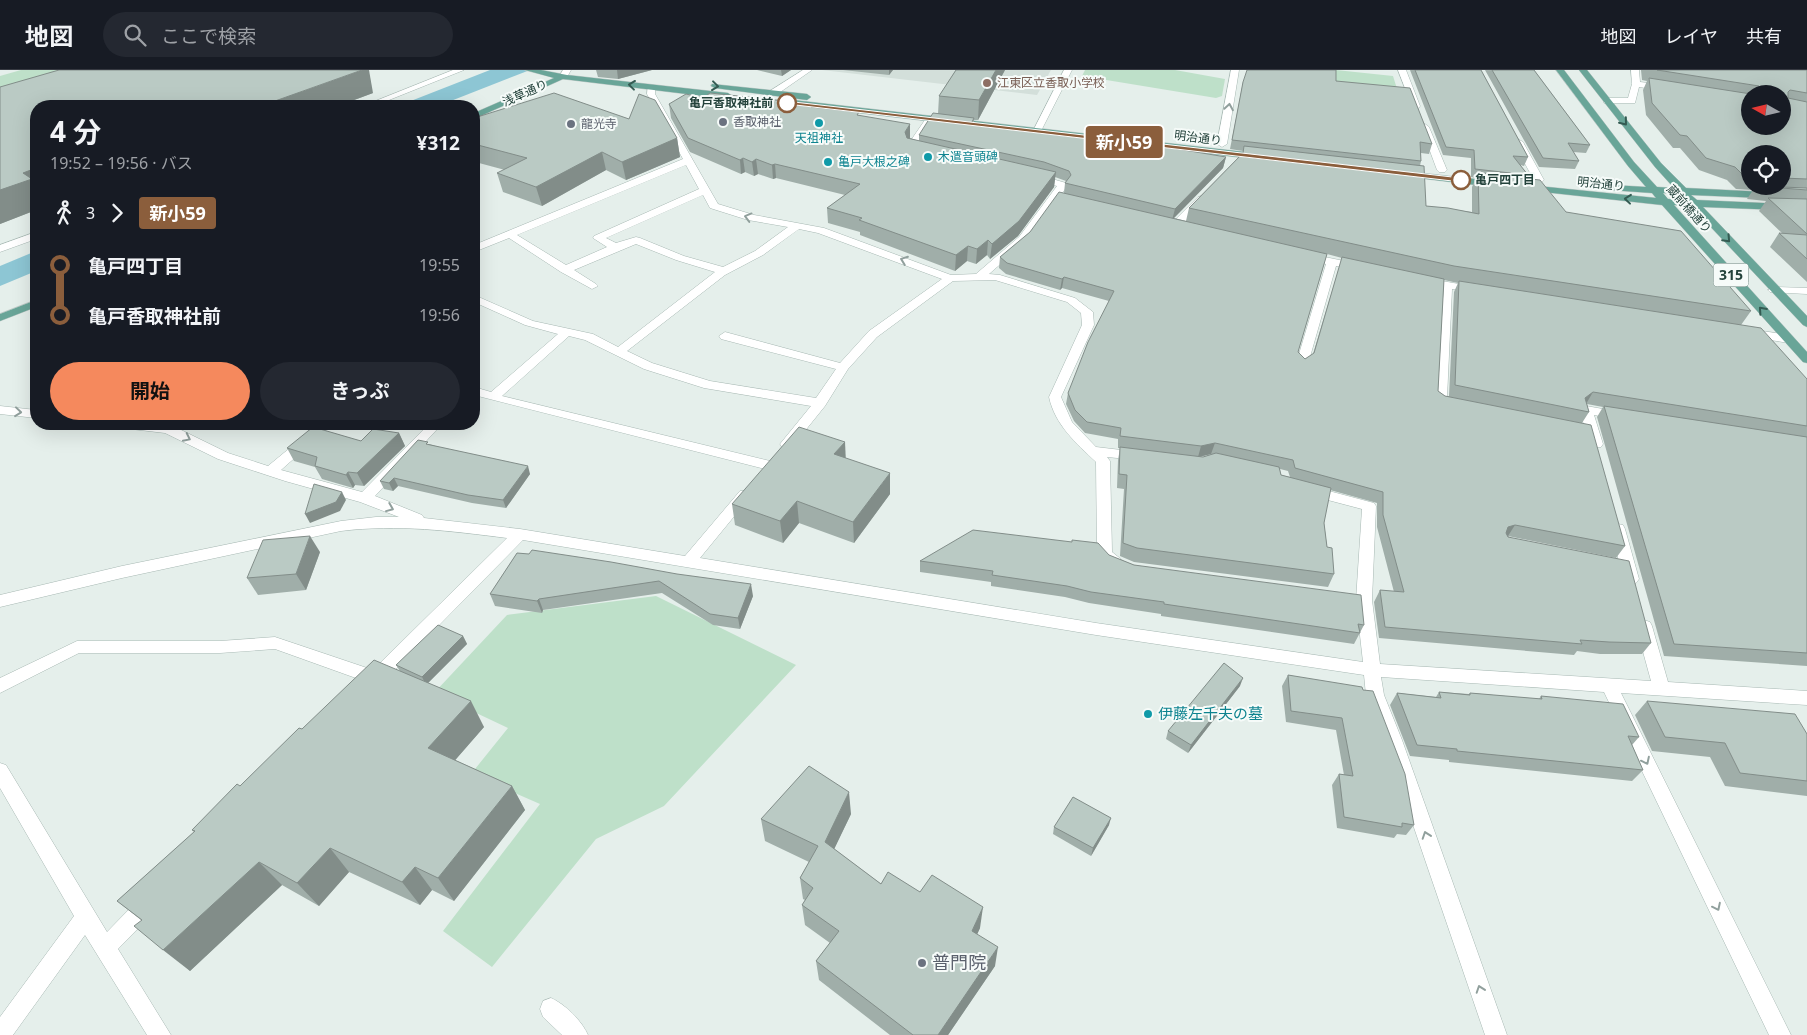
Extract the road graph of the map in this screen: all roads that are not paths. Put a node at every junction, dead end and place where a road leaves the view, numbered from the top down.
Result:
1 (460, 70) edge
2 (529, 70) edge
3 (578, 70) edge
4 (808, 70) edge
5 (1068, 70) edge
6 (1235, 70) edge
7 (1402, 70) edge
8 (1560, 70) edge
9 (1583, 70) edge
10 (1625, 70) edge
11 (1635, 71) edge
12 (565, 73) edge
13 (1636, 84) junction
14 (651, 87) junction
15 (1674, 90) edge
16 (773, 93) junction
17 (382, 100) edge
18 (1607, 101) junction
19 (480, 113) edge
20 (930, 119) junction
21 (1039, 127) junction
22 (1515, 137) edge
23 (1222, 144) junction
24 (929, 152) edge
25 (690, 160) junction
26 (1404, 165) edge
27 (1442, 170) junction
28 (1397, 173) edge
29 (1023, 174) edge
30 (1539, 180) junction
31 (705, 190) junction
32 (1654, 191) junction
33 (1208, 192) edge
34 (1683, 192) junction
35 (1807, 197) edge
36 (1665, 202) junction
37 (1694, 204) junction
38 (1807, 208) edge
39 (797, 226) junction
40 (1175, 226) edge
41 (509, 234) junction
42 (30, 237) edge
43 (480, 246) edge
44 (615, 246) junction
45 (0, 249) edge
46 (1293, 253) edge
47 (1332, 262) junction
48 (565, 270) junction
49 (1370, 270) edge
50 (724, 271) junction
51 (980, 276) junction
52 (950, 278) junction
53 (1418, 280) edge
54 (592, 286) dead end
55 (1446, 286) junction
56 (1774, 290) junction
57 (1807, 291) edge
58 (1486, 292) edge
59 (480, 301) edge
60 (30, 306) edge
61 (0, 318) edge
62 (1807, 323) edge
63 (1739, 331) edge
64 (566, 333) junction
65 (725, 336) dead end
66 (1788, 339) junction
67 (620, 351) junction
68 (1807, 359) edge
69 (1302, 364) edge
70 (843, 367) junction
71 (480, 393) edge
72 (493, 397) junction
73 (820, 403) junction
74 (1459, 406) edge
75 (0, 410) edge
76 (30, 413) edge
77 (1632, 418) edge
78 (1574, 428) edge
79 (178, 430) edge
80 (320, 430) edge
81 (430, 430) edge
82 (1593, 432) junction
83 (1093, 451) junction
84 (1150, 458) edge
85 (1600, 459) edge
86 (769, 465) junction
87 (270, 472) junction
88 (1299, 488) edge
89 (365, 498) junction
90 (1614, 513) edge
91 (426, 523) junction
92 (520, 534) junction
93 (688, 562) junction
94 (1609, 564) edge
95 (1628, 567) junction
96 (1131, 569) edge
97 (1635, 595) edge
98 (0, 601) edge
99 (1641, 614) edge
100 (1373, 670) junction
101 (376, 678) junction
102 (1609, 685) junction
103 (0, 686) edge
104 (1662, 689) junction
105 (362, 692) edge
106 (1807, 698) edge
107 (0, 771) edge
108 (165, 887) edge
109 (86, 917) junction
110 (106, 946) junction
111 (551, 1009) dead end
112 (0, 1035) edge
113 (160, 1035) edge
114 (577, 1035) edge
115 (1496, 1035) edge
116 (1780, 1035) edge

1 - 17 street
2 - 12 main road, 明治通り
3 - 12 main road, 浅草通り
3 -> 16 main road, 明治通り
4 - 16 street
5 - 21 street
23 -> 6 street
7 - 27 street
8 - 32 main road, 蔵前橋通り / 315
9 - 18 main road, 蔵前橋通り / 315
10 - 11 street
11 - 13 street
14 -> 12 main road, 明治通り
12 - 19 main road, 浅草通り
13 - 15 street
13 - 18 street
14 - 20 main road, 明治通り
14 - 25 street
16 - 21 main road, 明治通り
18 -> 34 main road, 蔵前橋通り / 315
20 - 21 main road, 明治通り
20 - 24 street
21 - 23 main road, 明治通り
21 - 23 main road, 明治通り
22 - 30 street
25 - 31 street
25 - 41 street
26 - 27 main road
27 - 28 main road
29 - 51 street
30 - 32 main road, 明治通り
36 -> 30 main road, 明治通り
39 -> 31 street
31 - 44 street
32 - 34 main road, 明治通り
32 - 36 main road, 蔵前橋通り / 315
33 - 40 street
34 - 35 main road, 明治通り
34 - 37 main road, 蔵前橋通り / 315
36 - 37 main road, 明治通り
66 -> 36 main road, 蔵前橋通り / 315
37 - 38 main road, 明治通り
37 -> 56 main road, 蔵前橋通り / 315
39 - 50 street
52 -> 39 street
41 - 43 street
41 - 48 street
42 - 45 street
44 - 48 street
44 - 50 street
46 - 47 street
47 - 49 street
47 - 69 street
48 - 54 street
50 - 67 street
51 - 52 street
51 - 83 street
52 - 70 street
53 - 55 street
55 - 58 street
55 - 74 street
56 - 57 street
56 - 62 main road, 蔵前橋通り / 315
59 - 64 street
60 - 61 main road
63 - 66 street
64 - 67 street
64 - 72 street
65 - 70 street
66 - 68 main road, 蔵前橋通り / 315
67 - 73 street
70 - 73 street
71 - 72 street
72 - 86 street
73 - 86 street
75 -> 76 street
77 - 82 street
78 - 82 street
79 -> 87 street
80 - 87 street
81 - 89 street
82 - 85 street
83 - 84 street
83 - 96 street
86 - 93 street
87 - 89 street
88 - 100 street
89 -> 91 street
90 - 95 street
91 - 92 street
91 - 98 street
92 - 93 street
92 - 101 street
93 - 100 street
94 - 95 street
95 - 97 street
99 - 104 street
100 - 102 street
115 -> 100 street
101 - 103 street
101 - 105 street
102 - 104 street
102 -> 116 street
104 - 106 street
107 - 109 street
108 - 110 street
109 - 110 street
109 - 112 street
110 - 113 street
111 - 114 street

